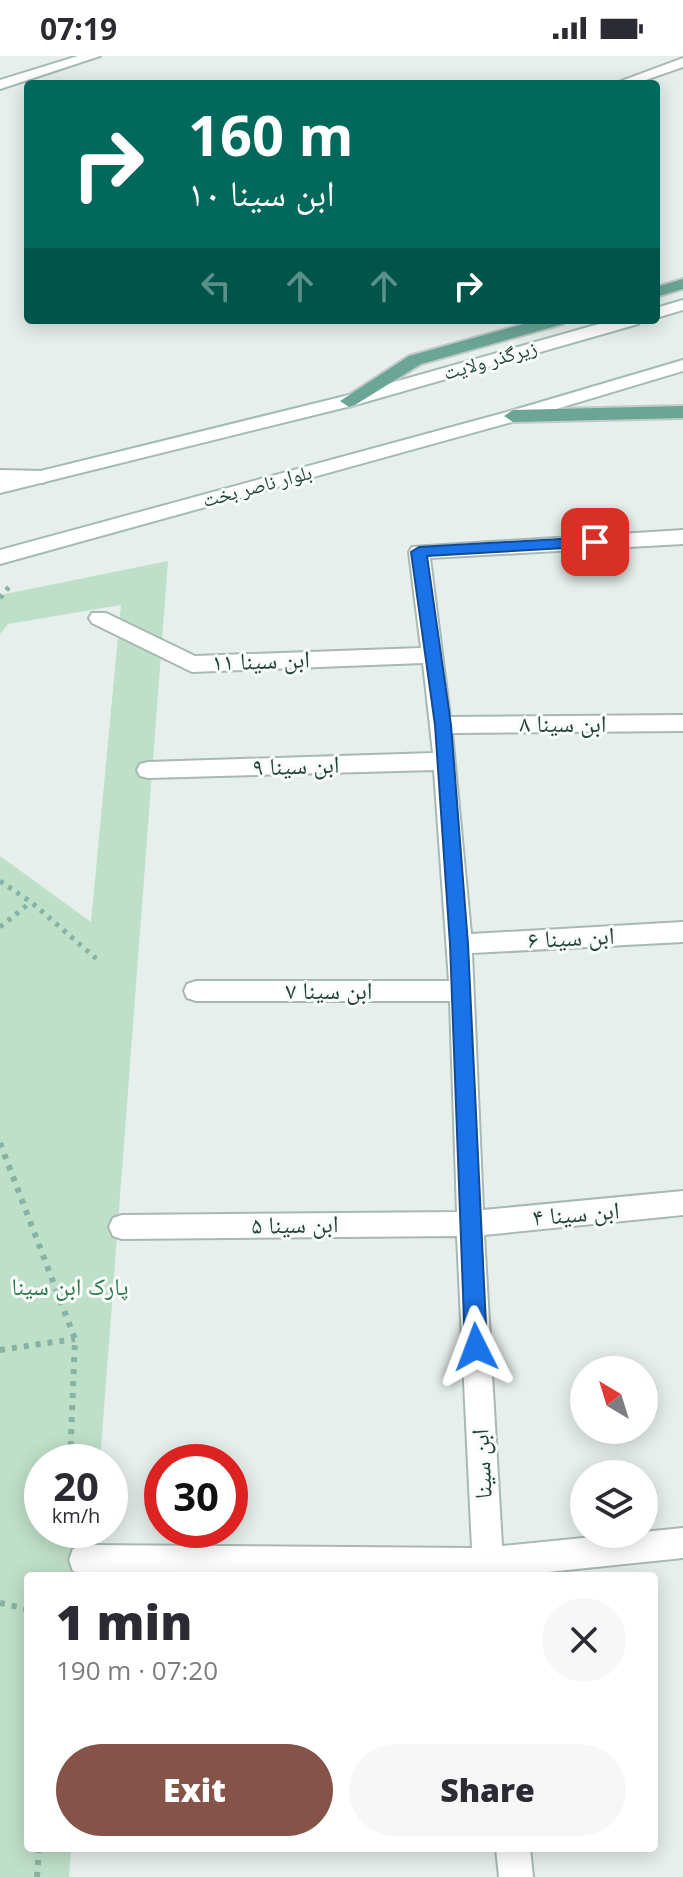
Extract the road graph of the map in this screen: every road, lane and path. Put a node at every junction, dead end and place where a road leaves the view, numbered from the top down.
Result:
1 (93, 56) edge
2 (683, 62) edge
3 (631, 80) edge
4 (0, 85) edge
5 (683, 284) edge
6 (660, 291) edge
7 (683, 305) edge
8 (660, 312) edge
9 (543, 324) edge
10 (618, 324) edge
11 (683, 365) edge
12 (349, 401) junction
13 (683, 412) edge
14 (513, 416) junction
15 (0, 476) edge
16 (43, 477) junction
17 (0, 487) edge
18 (683, 537) edge
19 (0, 557) edge
20 (99, 618) dead end
21 (433, 655) junction
22 (683, 723) edge
23 (443, 725) junction
24 (444, 761) junction
25 (148, 770) dead end
26 (0, 881) edge
27 (31, 902) junction
28 (0, 927) edge
29 (683, 932) edge
30 (459, 944) junction
31 (99, 961) dead end
32 (196, 991) dead end
33 (462, 991) junction
34 (0, 1143) edge
35 (683, 1203) edge
36 (469, 1224) junction
37 (122, 1227) dead end
38 (75, 1339) junction
39 (0, 1350) edge
40 (71, 1444) edge
41 (683, 1543) edge
42 (84, 1560) dead end
43 (489, 1570) edge
44 (0, 1603) edge
45 (24, 1608) edge
46 (39, 1852) edge
47 (513, 1852) edge
48 (37, 1877) edge
49 (516, 1877) edge

1 - 4 street
2 - 3 street
5 - 6 main road
7 - 8 street
9 - 12 main road
10 - 12 street, زیرگذر ولایت
11 - 14 street
12 - 16 street
13 - 14 main road
14 - 19 street, بلوار ناصر بخت
15 - 16 street
16 - 17 street
18 - 21 street, ابن سینا
20 - 21 street, ابن سینا ۱۱
21 - 23 street, ابن سینا
22 - 23 street, ابن سینا ۸
23 - 24 street, ابن سینا
24 - 25 street, ابن سینا ۹
24 - 30 street, ابن سینا
26 - 27 path
27 - 28 path
27 - 31 path
29 - 30 street, ابن سینا ۶
30 - 33 street, ابن سینا
32 - 33 street, ابن سینا ۷
33 - 36 street, ابن سینا
34 - 38 path
35 - 36 street, ابن سینا ۴
36 - 37 street, ابن سینا ۵
36 - 43 street, ابن سینا
38 - 39 path
38 - 40 path
41 - 43 street
42 - 43 street
44 - 45 path
46 - 48 path
47 - 49 street

